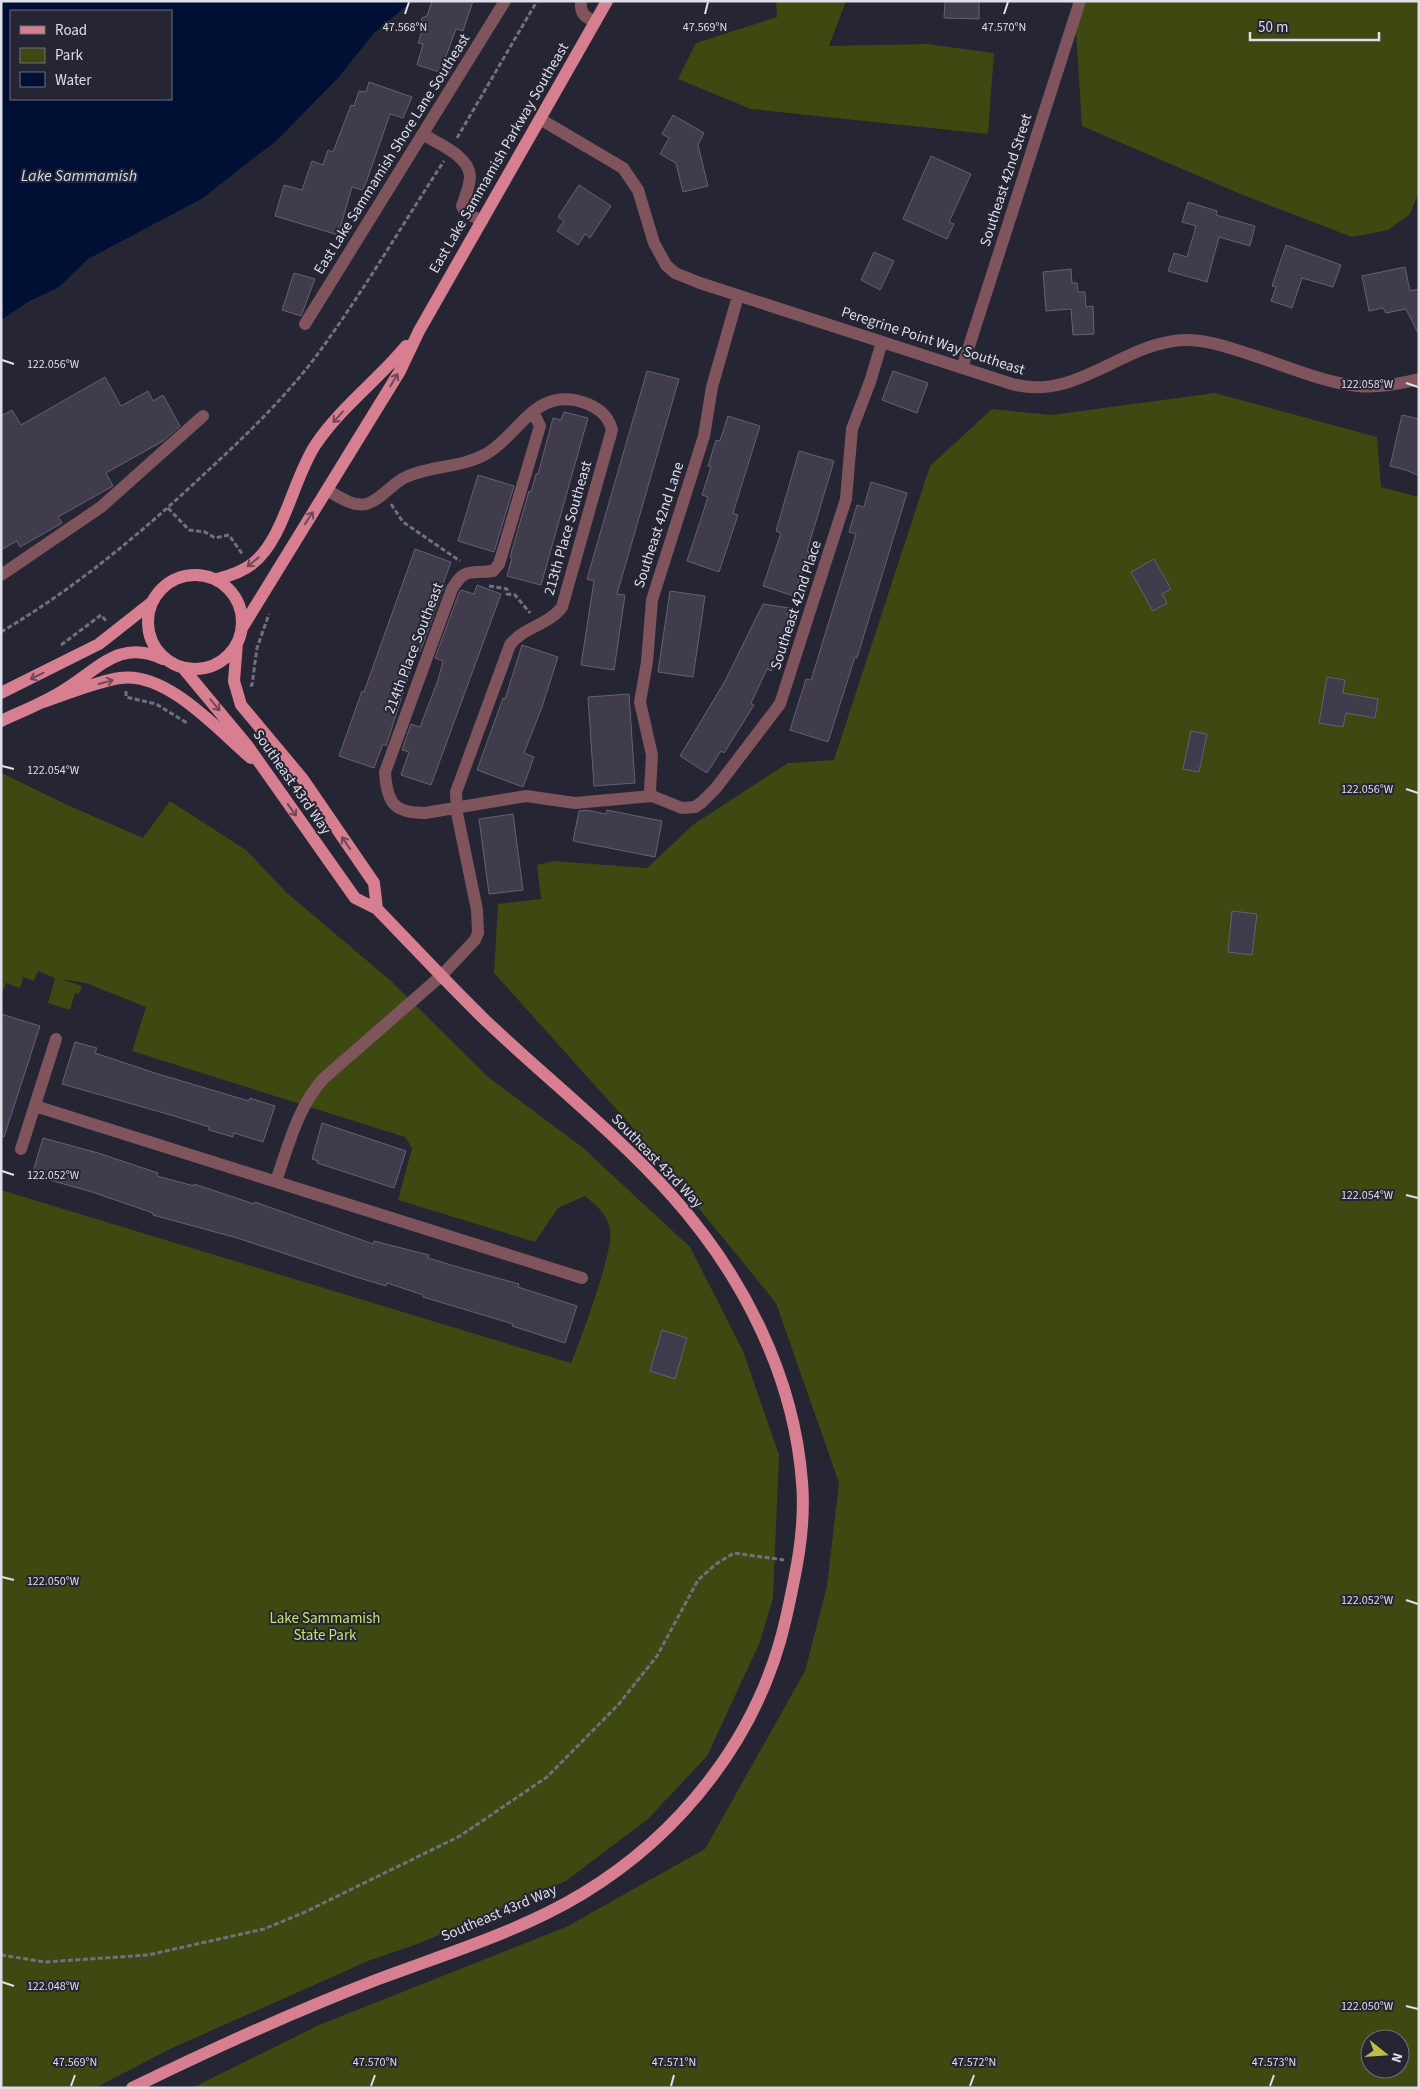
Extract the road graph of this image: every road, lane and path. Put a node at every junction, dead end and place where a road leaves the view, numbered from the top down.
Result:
1 (505, 1) edge
2 (537, 1) edge
3 (581, 1) edge
4 (607, 1) edge
5 (1080, 1) edge
6 (595, 22) junction
7 (540, 119) junction
8 (424, 135) junction
9 (450, 151) junction
10 (482, 221) junction
11 (738, 296) junction
12 (305, 324) dead end
13 (419, 331) junction
14 (882, 342) junction
15 (962, 368) junction
16 (1419, 379) edge
17 (534, 412) junction
18 (202, 416) dead end
19 (327, 490) junction
20 (168, 508) junction
21 (243, 556) dead end
22 (1, 575) edge
23 (217, 580) junction
24 (151, 603) junction
25 (270, 613) dead end
26 (242, 628) junction
27 (1, 632) edge
28 (237, 644) junction
29 (168, 661) junction
30 (183, 668) junction
31 (247, 686) dead end
32 (126, 688) dead end
33 (1, 693) edge
34 (43, 702) junction
35 (195, 717) dead end
36 (1, 721) edge
37 (264, 770) junction
38 (652, 796) junction
39 (456, 807) junction
40 (377, 909) junction
41 (441, 976) junction
42 (56, 1039) dead end
43 (35, 1106) junction
44 (21, 1149) dead end
45 (276, 1181) junction
46 (582, 1278) dead end
47 (798, 1562) junction
48 (1, 1955) edge
49 (132, 2088) edge

1 - 8 street, East Lake Sammamish Shore Lane Southeast
2 - 9 path
3 - 6 street
4 - 6 main road, East Lake Sammamish Parkway Southeast
5 - 15 street, Southeast 42nd Street
6 - 7 main road, East Lake Sammamish Parkway Southeast
7 - 10 main road, East Lake Sammamish Parkway Southeast
7 - 11 street, Peregrine Point Way Southeast
8 - 9 street
8 - 12 street, East Lake Sammamish Shore Lane Southeast
9 - 10 street
9 - 20 path
10 - 13 main road, East Lake Sammamish Parkway Southeast
11 - 14 street, Peregrine Point Way Southeast
11 - 38 street, Southeast 42nd Lane
19 -> 13 main road, East Lake Sammamish Parkway Southeast
13 -> 23 main road, East Lake Sammamish Parkway Southeast
14 - 15 street, Peregrine Point Way Southeast
14 - 38 street, Southeast 42nd Place
15 - 16 street, Peregrine Point Way Southeast
17 - 19 street, 213th Place Southeast
17 - 39 street, 214th Place Southeast
17 - 39 street, 213th Place Southeast
18 - 22 street
26 -> 19 main road, East Lake Sammamish Parkway Southeast
20 - 21 path
20 - 27 path
23 - 24 main road
23 - 26 main road
24 - 29 main road
24 -> 33 main road
25 - 31 path
26 - 28 main road
28 - 30 main road
40 -> 28 main road, Southeast 43rd Way
29 - 30 main road
29 - 34 main road
30 -> 37 main road, Southeast 43rd Way
32 - 35 path
34 - 36 main road
34 -> 37 main road
37 -> 40 main road, Southeast 43rd Way
38 - 39 street, 214th Place Southeast
39 - 41 street, 213th Place Southeast
40 - 41 main road, Southeast 43rd Way
41 - 45 street, 213th Place Southeast
41 - 47 main road, Southeast 43rd Way
42 - 43 street
43 - 44 street
43 - 45 street
45 - 46 street
47 - 48 path
47 - 49 main road, Southeast 43rd Way

